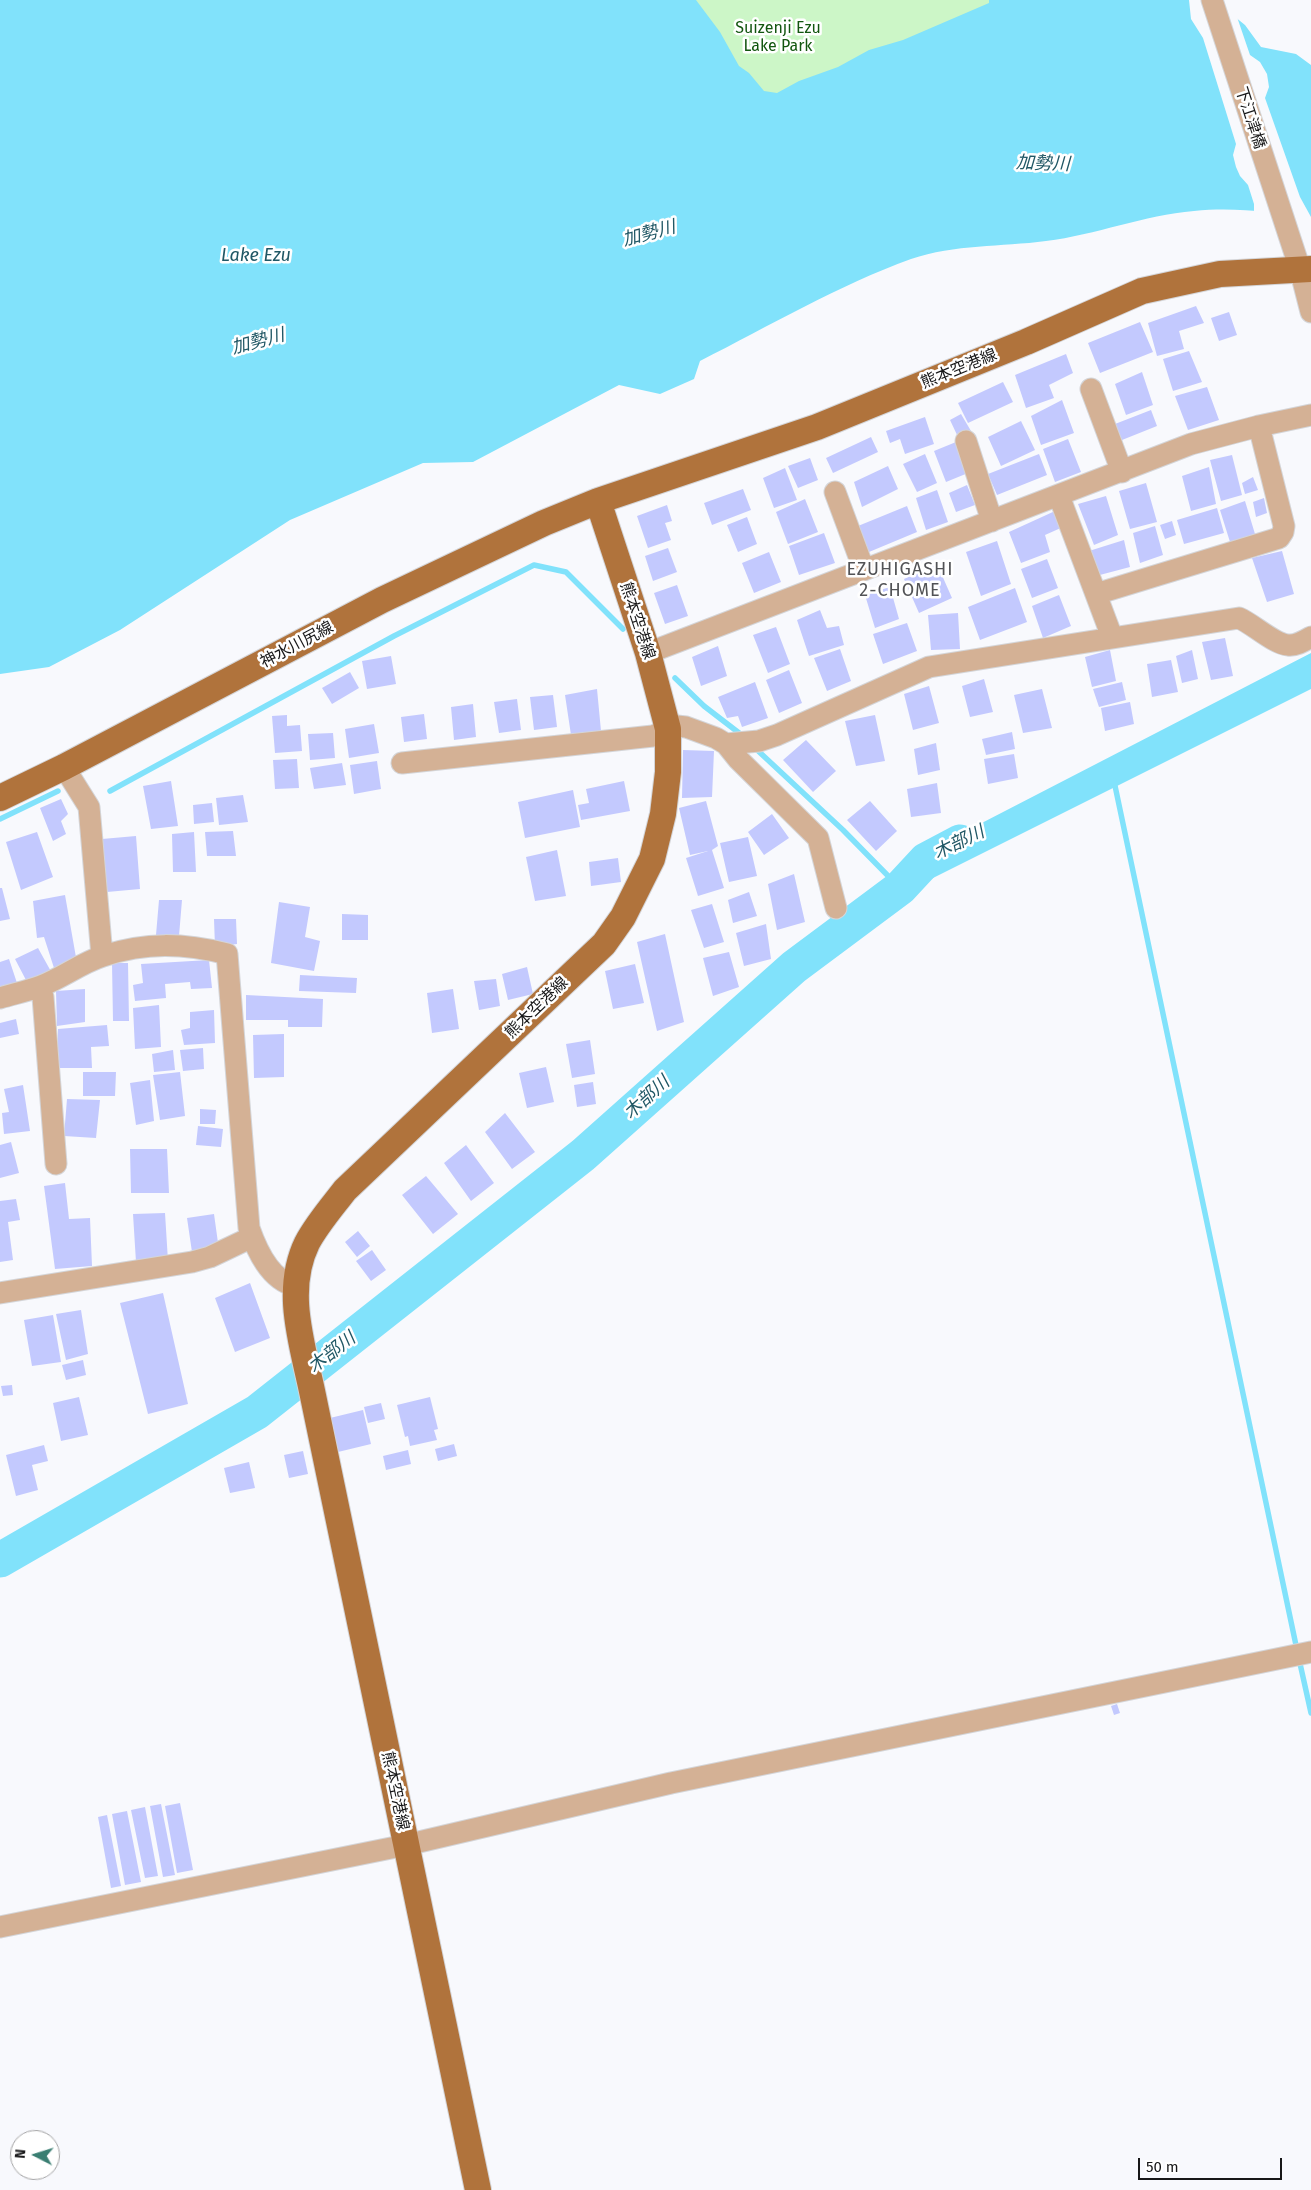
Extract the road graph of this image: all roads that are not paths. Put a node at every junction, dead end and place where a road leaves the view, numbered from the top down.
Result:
1 (1212, 0) edge
2 (1305, 269) edge
3 (1311, 312) edge
4 (1091, 389) dead end
5 (1311, 415) edge
6 (1259, 426) junction
7 (966, 441) dead end
8 (1122, 472) junction
9 (835, 492) dead end
10 (1058, 496) junction
11 (598, 501) junction
12 (992, 520) junction
13 (864, 570) junction
14 (1096, 594) junction
15 (1112, 637) junction
16 (1311, 637) edge
17 (648, 653) junction
18 (668, 729) junction
19 (730, 743) junction
20 (402, 763) dead end
21 (64, 767) junction
22 (0, 798) edge
23 (836, 908) dead end
24 (102, 956) junction
25 (40, 986) junction
26 (0, 998) edge
27 (56, 1164) dead end
28 (252, 1237) junction
29 (295, 1286) junction
30 (0, 1293) edge
31 (1301, 1654) edge
32 (406, 1846) junction
33 (0, 1927) edge
34 (478, 2190) edge

1 - 2 street, 下江津橋
2 - 3 street, 下江津橋
2 - 11 main road, 熊本空港線
4 - 8 street
5 - 6 street
6 - 8 street
6 - 14 street
7 - 12 street
8 - 10 street
9 - 13 street
10 - 12 street
10 - 14 street
11 - 17 main road, 熊本空港線
11 - 21 main road, 神水川尻線
12 - 13 street
13 - 17 street
14 - 15 street
15 - 16 street
15 - 19 street
17 - 18 main road, 熊本空港線
18 - 19 street
18 - 20 street
18 - 29 main road, 熊本空港線
19 - 23 street
21 - 22 main road, 神水川尻線
21 - 24 street
24 - 25 street
24 - 28 street
25 - 26 street
25 - 27 street
28 - 29 street
28 - 30 street
29 - 32 main road, 熊本空港線
31 - 32 street
32 - 33 street
32 - 34 main road, 熊本空港線

